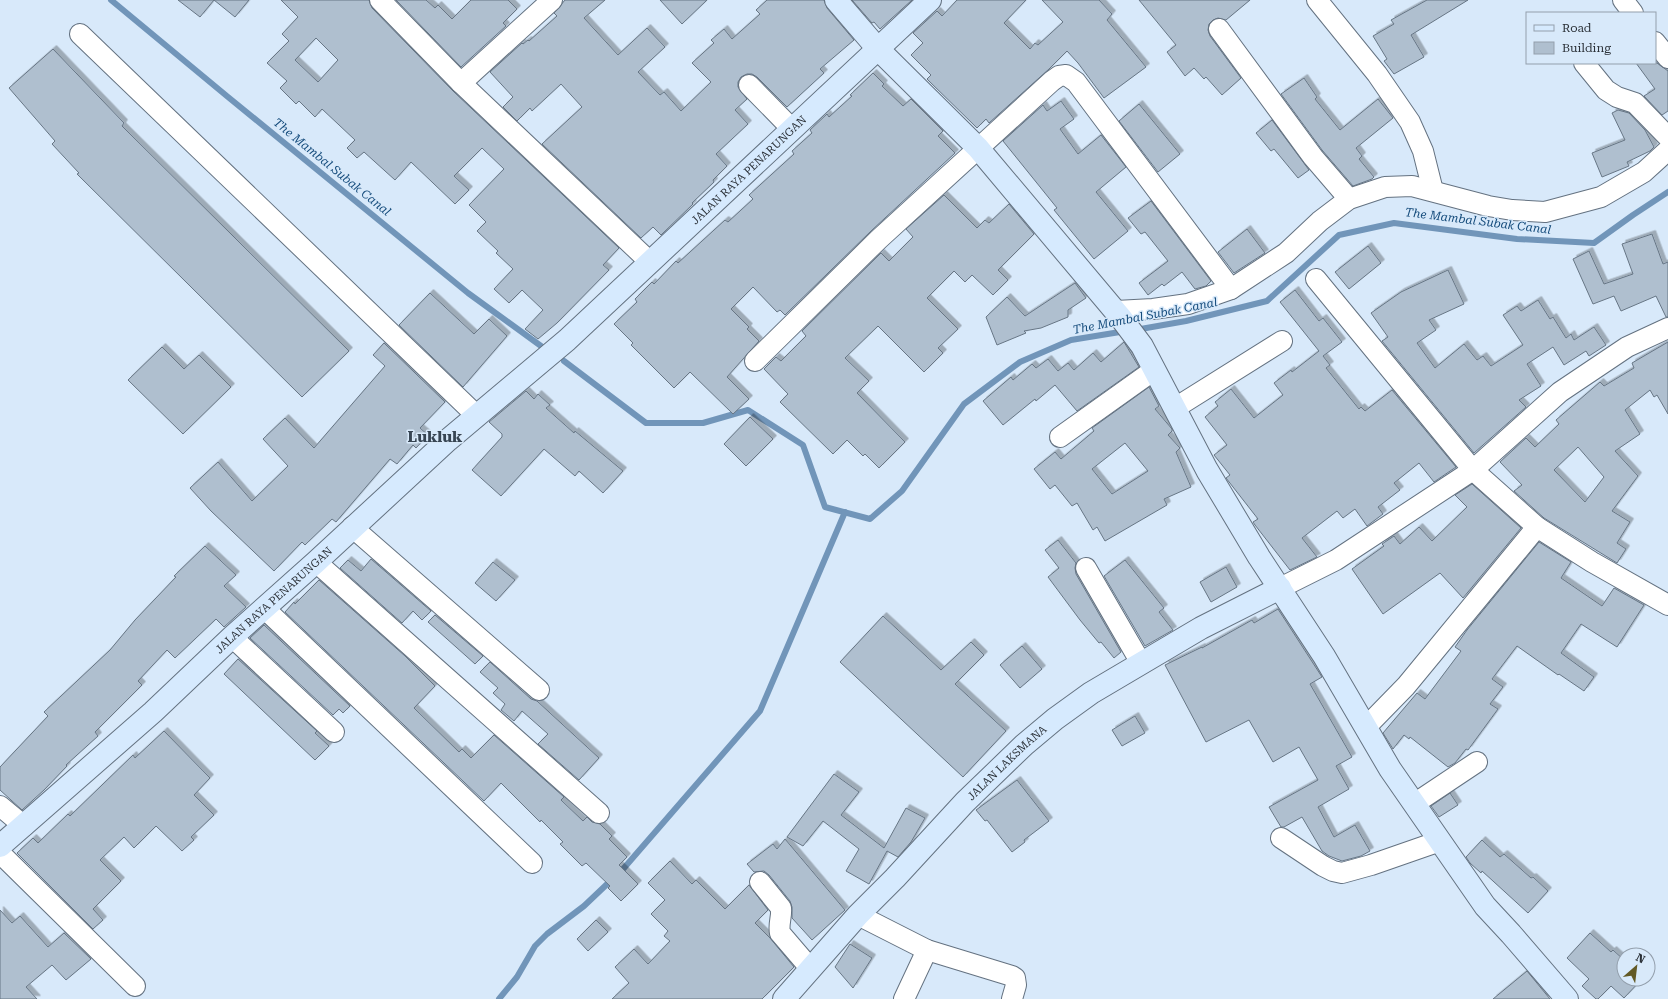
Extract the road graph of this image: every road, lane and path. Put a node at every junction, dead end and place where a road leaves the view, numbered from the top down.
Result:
1 (380, 0) edge
2 (552, 0) edge
3 (836, 0) edge
4 (930, 0) edge
5 (1317, 0) edge
6 (1623, 0) edge
7 (1632, 12) edge
8 (1218, 29) dead end
9 (80, 34) dead end
10 (1656, 43) edge
11 (878, 49) junction
12 (1668, 58) edge
13 (1585, 64) edge
14 (461, 83) junction
15 (749, 85) dead end
16 (792, 129) junction
17 (1668, 137) edge
18 (978, 148) junction
19 (1668, 150) edge
20 (1433, 191) junction
21 (1349, 199) junction
22 (650, 262) junction
23 (1316, 279) dead end
24 (1231, 289) junction
25 (1119, 314) junction
26 (1668, 328) edge
27 (1282, 341) dead end
28 (755, 361) dead end
29 (1154, 370) junction
30 (1175, 408) junction
31 (477, 416) junction
32 (1060, 438) dead end
33 (1473, 470) junction
34 (352, 527) junction
35 (1537, 527) junction
36 (316, 562) junction
37 (1086, 568) dead end
38 (1280, 588) junction
39 (1668, 605) edge
40 (264, 608) junction
41 (232, 637) junction
42 (1141, 663) junction
43 (539, 690) dead end
44 (1366, 727) junction
45 (334, 732) dead end
46 (1477, 762) dead end
47 (1414, 804) junction
48 (0, 806) edge
49 (599, 813) dead end
50 (24, 826) junction
51 (1281, 838) dead end
52 (1440, 841) junction
53 (0, 846) edge
54 (0, 853) edge
55 (532, 863) dead end
56 (760, 882) dead end
57 (858, 915) junction
58 (927, 950) junction
59 (810, 968) junction
60 (135, 986) dead end
61 (784, 999) edge
62 (904, 999) edge
63 (1012, 999) edge
64 (1567, 999) edge

1 - 14 street
2 - 14 street
3 - 11 street
4 - 11 street, JALAN RAYA PENARUNGAN
5 - 20 street
6 - 7 street
8 - 21 street
9 - 31 street
10 - 12 street
11 - 16 street, JALAN RAYA PENARUNGAN
11 - 18 street
13 - 17 street
14 - 22 street
15 - 16 street
16 - 22 street, JALAN RAYA PENARUNGAN
18 - 24 street
18 - 25 street
18 - 28 street
19 - 20 street
20 - 21 street
21 - 24 street
22 - 31 street, JALAN RAYA PENARUNGAN
23 - 33 street
24 - 25 street
25 - 29 street
26 - 33 street
27 - 30 street
29 - 30 street
29 - 32 street
30 - 38 street
31 - 34 street, JALAN RAYA PENARUNGAN
33 - 35 street
33 - 38 street
34 - 36 street, JALAN RAYA PENARUNGAN
34 - 43 street
35 - 39 street
35 - 44 street
36 - 40 street, JALAN RAYA PENARUNGAN
36 - 49 street
37 - 42 street
38 - 42 street, JALAN LAKSMANA
38 - 44 street
40 - 41 street, JALAN RAYA PENARUNGAN
40 - 55 street
41 - 45 street
41 - 50 street, JALAN RAYA PENARUNGAN
42 - 57 street, JALAN LAKSMANA
44 - 47 street
46 - 47 street
47 - 52 street
48 - 50 street
50 - 53 street, JALAN RAYA PENARUNGAN
51 - 52 street
52 - 64 street
54 - 60 street
56 - 59 street
57 - 58 street
57 - 59 street, JALAN LAKSMANA
58 - 62 street
58 - 63 street
59 - 61 street, JALAN LAKSMANA

